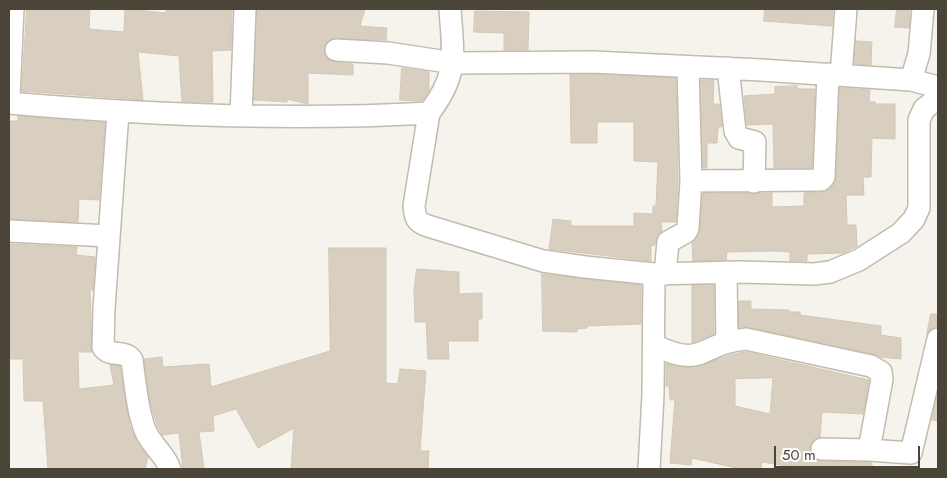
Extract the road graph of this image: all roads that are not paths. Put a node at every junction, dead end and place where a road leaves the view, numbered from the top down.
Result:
1 (12, 9) edge
2 (245, 9) edge
3 (450, 9) edge
4 (846, 9) edge
5 (924, 9) edge
6 (336, 50) dead end
7 (454, 63) junction
8 (688, 67) junction
9 (728, 68) junction
10 (835, 75) junction
11 (911, 80) junction
12 (938, 88) edge
13 (9, 98) edge
14 (938, 98) edge
15 (9, 103) edge
16 (118, 112) junction
17 (429, 113) junction
18 (241, 116) junction
19 (691, 181) junction
20 (754, 182) junction
21 (9, 231) edge
22 (109, 236) junction
23 (726, 272) junction
24 (660, 274) junction
25 (938, 340) edge
26 (728, 341) junction
27 (654, 345) junction
28 (822, 448) dead end
29 (869, 450) junction
30 (912, 461) edge
31 (170, 469) edge
32 (649, 469) edge

1 - 13 street
2 - 18 street
3 - 7 street
4 - 10 street
5 - 11 street
6 - 7 street
7 - 8 street
7 - 17 street
8 - 9 street
8 - 19 street
9 - 10 street
9 - 20 street
10 - 11 street
10 - 20 street
11 - 12 street
14 - 23 street
15 - 16 street
16 - 18 street
16 - 22 street
17 - 18 street
17 - 24 street
19 - 20 street
19 - 24 street
21 - 22 street
22 - 31 street
23 - 24 street
23 - 26 street
24 - 27 street
25 - 30 street
26 - 27 street
26 - 29 street
27 - 32 street
28 - 29 street
29 - 30 street

